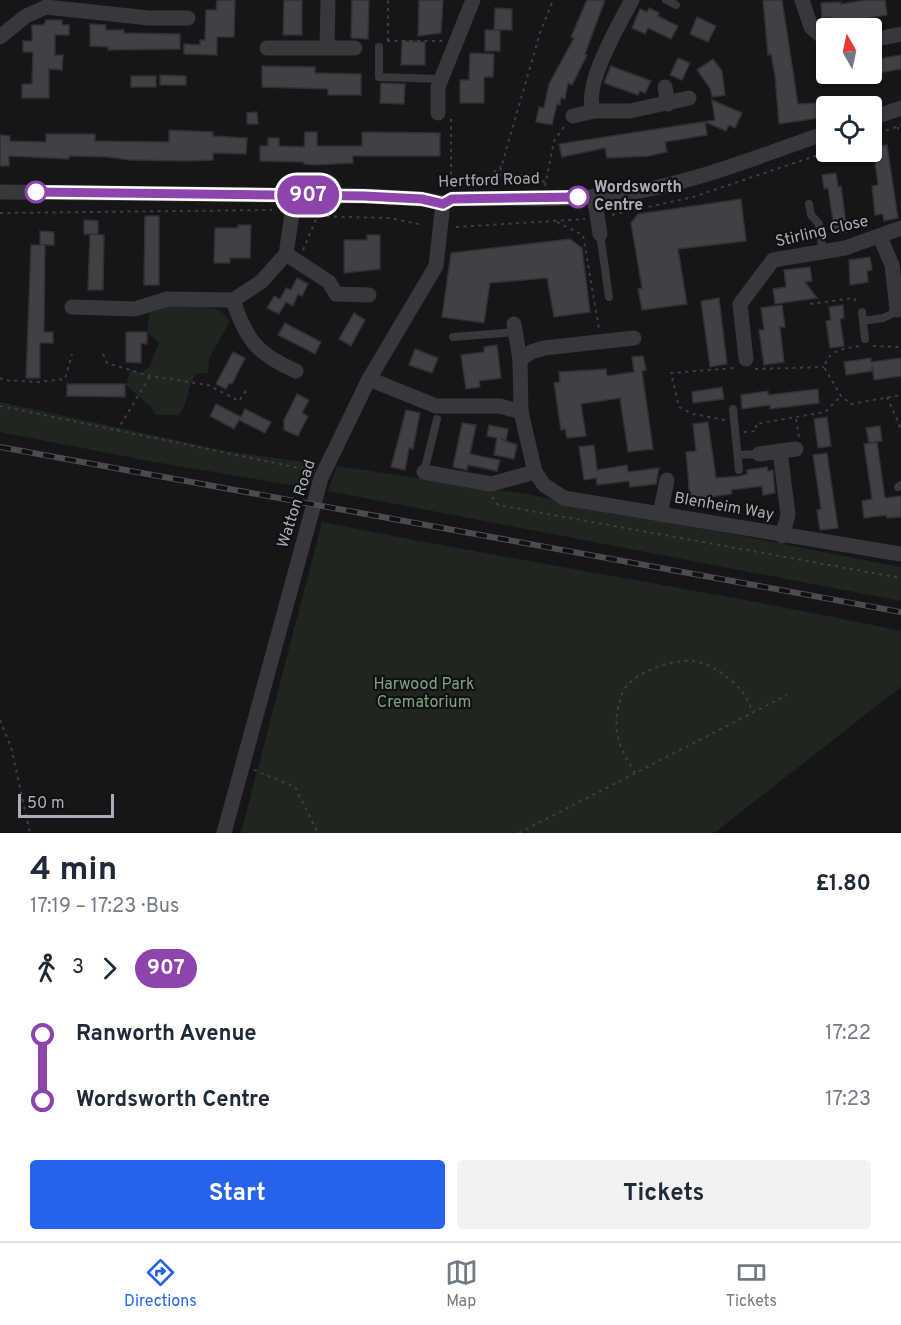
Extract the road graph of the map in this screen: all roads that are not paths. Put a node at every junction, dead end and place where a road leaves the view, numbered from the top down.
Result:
1 (328, 0) edge
2 (473, 0) edge
3 (632, 0) edge
4 (666, 0) edge
5 (802, 0) edge
6 (676, 5) dead end
7 (188, 18) dead end
8 (816, 32) edge
9 (901, 34) edge
10 (0, 37) edge
11 (882, 38) edge
12 (378, 44) road end
13 (327, 47) junction
14 (267, 48) dead end
15 (355, 48) dead end
16 (441, 79) junction
17 (665, 87) dead end
18 (689, 98) dead end
19 (668, 104) junction
20 (901, 108) edge
21 (594, 111) junction
22 (438, 113) road end
23 (882, 115) edge
24 (573, 116) road end
25 (816, 136) edge
26 (0, 192) edge
27 (295, 194) junction
28 (594, 196) junction
29 (448, 201) junction
30 (809, 204) dead end
31 (901, 228) edge
32 (600, 234) joint
33 (880, 237) junction
34 (823, 253) junction
35 (291, 257) junction
36 (369, 295) dead end
37 (609, 297) dead end
38 (233, 300) junction
39 (72, 308) dead end
40 (899, 311) edge
41 (862, 312) road end
42 (863, 321) junction
43 (515, 328) joint
44 (453, 337) dead end
45 (634, 338) dead end
46 (865, 339) dead end
47 (746, 359) dead end
48 (520, 360) junction
49 (296, 371) dead end
50 (369, 379) junction
51 (734, 409) dead end
52 (521, 412) junction
53 (437, 419) dead end
54 (796, 449) dead end
55 (780, 451) junction
56 (759, 454) joint
57 (738, 455) junction
58 (739, 470) dead end
59 (424, 472) joint
60 (535, 472) junction
61 (667, 480) dead end
62 (660, 514) junction
63 (782, 536) junction
64 (901, 554) edge
65 (224, 833) edge

1 - 13 street
2 - 16 street
3 - 21 street
4 - 6 lane
5 - 8 street
7 - 10 street
9 - 11 street
12 - 16 lane
13 - 14 street
13 - 15 street
16 - 22 street
17 - 19 street
18 - 19 street
19 - 21 street
20 - 23 street
21 - 24 street
25 - 28 street, Hertford Road
26 - 27 street, Hertford Road
27 - 29 street, Hertford Road
27 - 35 street
28 - 29 street, Hertford Road
28 - 32 street
29 - 50 street, Watton Road
30 - 34 lane
31 - 33 street, Stirling Close
32 - 37 lane
33 - 34 street, Stirling Close
33 - 40 street, Stirling Close
34 - 47 street, Stirling Close
35 - 36 street
35 - 38 street
38 - 39 street
38 - 49 street
40 - 42 lane
41 - 42 lane
42 - 46 lane
43 - 44 lane
43 - 48 street
45 - 48 street
48 - 52 street
50 - 52 street
50 - 65 street, Watton Road
51 - 57 lane
52 - 60 street
53 - 59 lane
54 - 55 street
55 - 56 street
55 - 63 street, Blenheim Way
56 - 57 lane
57 - 58 lane
59 - 60 street
60 - 62 street, Blenheim Way
61 - 62 street, Blenheim Way
62 - 63 street, Blenheim Way
63 - 64 street, Blenheim Way

